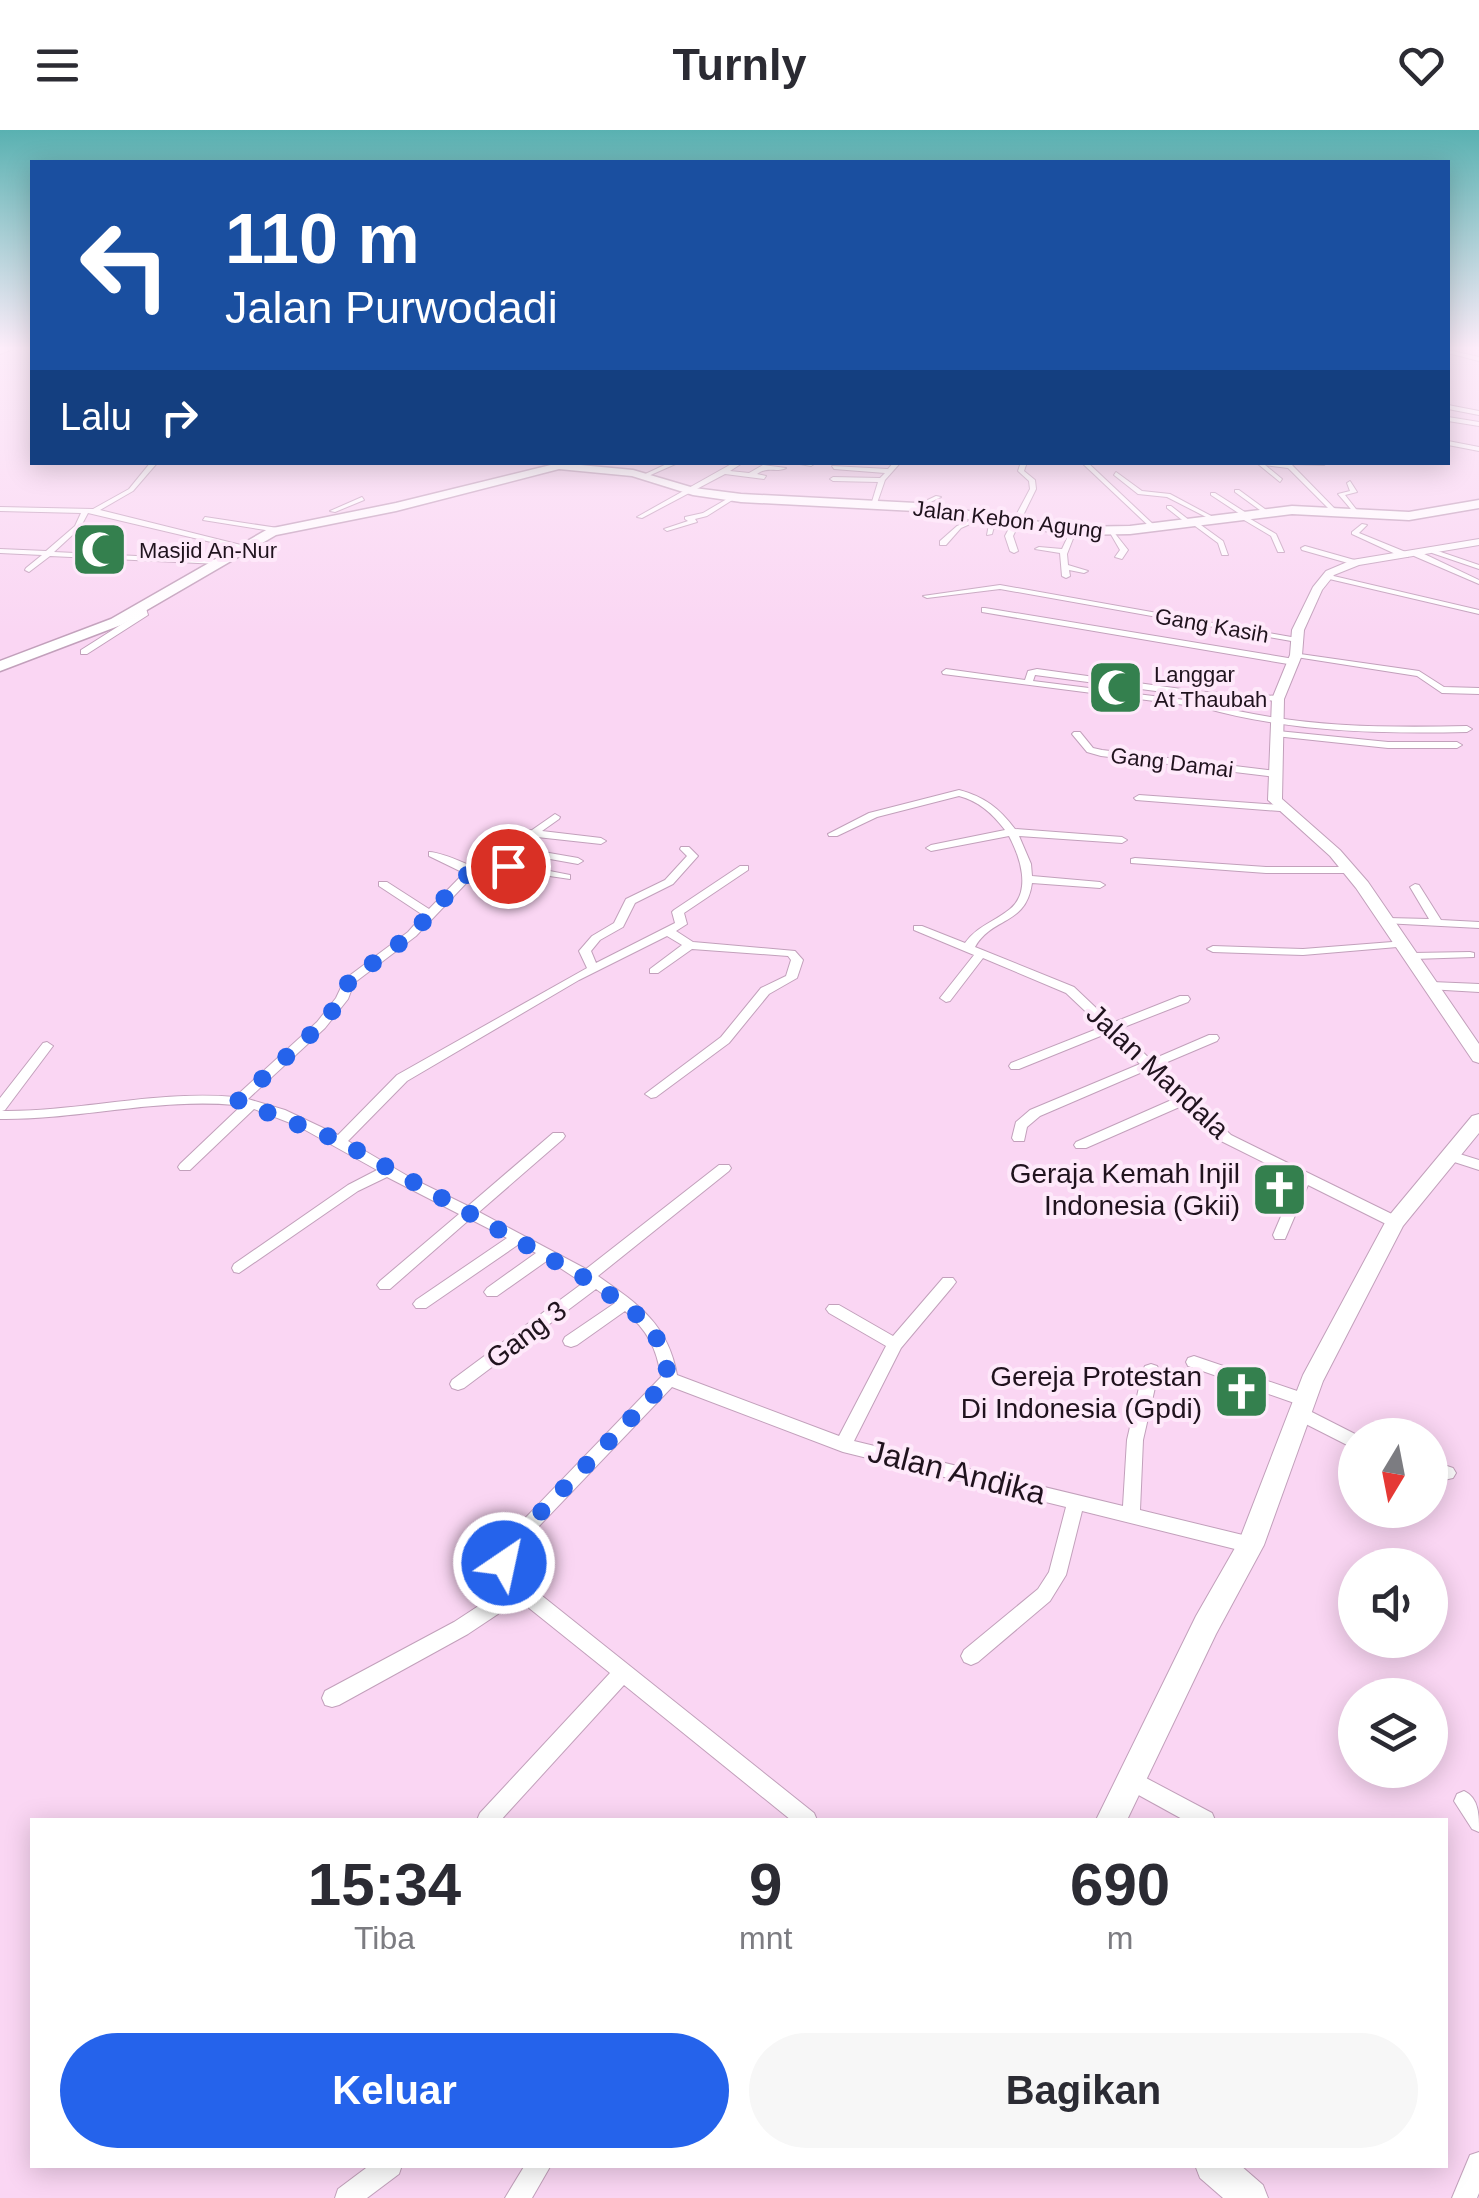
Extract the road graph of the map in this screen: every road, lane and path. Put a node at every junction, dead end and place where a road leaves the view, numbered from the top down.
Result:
1 (1451, 444) edge
2 (1479, 448) edge
3 (152, 465) edge
4 (554, 465) edge
5 (569, 465) edge
6 (668, 465) edge
7 (680, 465) edge
8 (736, 465) edge
9 (1022, 465) edge
10 (1086, 465) edge
11 (1261, 465) edge
12 (1288, 465) edge
13 (888, 467) edge
14 (688, 468) dead end
15 (783, 468) dead end
16 (834, 468) dead end
17 (644, 472) junction
18 (726, 472) junction
19 (1116, 474) dead end
20 (751, 475) junction
21 (764, 477) dead end
22 (834, 479) dead end
23 (882, 480) junction
24 (1280, 480) dead end
25 (1350, 483) dead end
26 (693, 491) junction
27 (1237, 491) dead end
28 (1213, 494) dead end
29 (734, 498) junction
30 (938, 498) dead end
31 (362, 499) dead end
32 (874, 505) junction
33 (1472, 505) edge
34 (916, 507) junction
35 (1169, 507) dead end
36 (321, 508) dead end
37 (0, 509) edge
38 (90, 510) junction
39 (1334, 511) junction
40 (337, 514) junction
41 (1276, 514) junction
42 (1244, 515) junction
43 (988, 518) junction
44 (1212, 518) junction
45 (206, 519) dead end
46 (1360, 519) junction
47 (1015, 522) junction
48 (1190, 522) junction
49 (1153, 527) junction
50 (278, 530) junction
51 (1073, 531) junction
52 (1111, 532) junction
53 (989, 534) dead end
54 (1479, 542) edge
55 (943, 544) dead end
56 (242, 548) junction
57 (1305, 548) dead end
58 (1039, 549) dead end
59 (1280, 550) dead end
60 (0, 551) edge
61 (1014, 551) dead end
62 (1065, 551) junction
63 (1435, 551) junction
64 (53, 552) junction
65 (1224, 553) dead end
66 (1411, 554) junction
67 (1119, 557) dead end
68 (219, 562) junction
69 (1355, 563) junction
70 (1479, 566) edge
71 (28, 570) dead end
72 (1084, 571) dead end
73 (1328, 576) junction
74 (1477, 582) edge
75 (927, 596) dead end
76 (1138, 599) dead end
77 (142, 607) junction
78 (1189, 608) dead end
79 (985, 610) dead end
80 (1128, 611) junction
81 (1479, 612) edge
82 (1245, 614) dead end
83 (1181, 620) junction
84 (1231, 628) junction
85 (84, 652) dead end
86 (1296, 652) junction
87 (0, 666) edge
88 (946, 672) dead end
89 (1479, 691) edge
90 (1204, 700) junction
91 (1278, 700) junction
92 (1278, 728) junction
93 (1468, 729) dead end
94 (1077, 734) dead end
95 (1457, 745) dead end
96 (1276, 774) junction
97 (1139, 798) dead end
98 (1280, 808) junction
99 (555, 817) dead end
100 (1011, 832) junction
101 (530, 833) junction
102 (833, 834) dead end
103 (1122, 840) dead end
104 (601, 841) dead end
105 (932, 848) dead end
106 (685, 849) dead end
107 (521, 852) junction
108 (434, 854) dead end
109 (1135, 861) dead end
110 (578, 862) dead end
111 (508, 866) junction
112 (744, 868) dead end
113 (1349, 870) junction
114 (471, 872) junction
115 (566, 877) dead end
116 (1026, 879) junction
117 (383, 884) dead end
118 (1100, 885) dead end
119 (1416, 887) dead end
120 (430, 915) junction
121 (1388, 921) junction
122 (1438, 923) junction
123 (1479, 925) edge
124 (918, 928) dead end
125 (666, 930) junction
126 (690, 944) junction
127 (1213, 949) dead end
128 (1409, 950) junction
129 (974, 951) junction
130 (1470, 956) dead end
131 (593, 969) junction
132 (654, 971) dead end
133 (1432, 986) junction
134 (1479, 988) edge
135 (946, 998) dead end
136 (1184, 999) dead end
137 (1111, 1029) junction
138 (1213, 1038) dead end
139 (47, 1046) dead end
140 (1478, 1054) edge
141 (1016, 1066) dead end
142 (1150, 1066) junction
143 (651, 1094) dead end
144 (1184, 1100) junction
145 (244, 1103) junction
146 (0, 1107) edge
147 (0, 1115) edge
148 (1479, 1120) edge
149 (558, 1136) dead end
150 (1018, 1138) dead end
151 (340, 1141) junction
152 (1081, 1145) dead end
153 (1450, 1156) junction
154 (1479, 1164) edge
155 (186, 1167) dead end
156 (724, 1168) dead end
157 (387, 1171) junction
158 (1305, 1176) junction
159 (468, 1212) junction
160 (1394, 1222) junction
161 (1280, 1235) dead end
162 (516, 1239) junction
163 (544, 1255) junction
164 (239, 1268) dead end
165 (590, 1280) junction
166 (948, 1282) dead end
167 (385, 1284) dead end
168 (492, 1292) dead end
169 (421, 1304) dead end
170 (624, 1304) junction
171 (834, 1309) dead end
172 (571, 1341) dead end
173 (895, 1344) junction
174 (1194, 1362) dead end
175 (1151, 1370) dead end
176 (669, 1379) junction
177 (458, 1384) dead end
178 (1300, 1406) junction
179 (1338, 1431) edge
180 (843, 1445) junction
181 (1076, 1501) junction
182 (1131, 1515) junction
183 (1250, 1545) junction
184 (520, 1589) junction
185 (971, 1656) dead end
186 (624, 1671) junction
187 (332, 1698) dead end
188 (1131, 1780) junction
189 (1464, 1800) dead end
190 (489, 1818) edge
191 (804, 1818) edge
192 (1112, 1818) edge
193 (1200, 1818) edge
194 (1479, 1822) edge
195 (1479, 2164) edge
196 (386, 2168) edge
197 (538, 2168) edge
198 (347, 2198) edge
199 (517, 2198) edge
200 (1464, 2198) edge

1 - 2 street
3 - 38 street
4 - 40 highway, Jalan Kebon Agung
5 - 17 highway, Jalan Kebon Agung
6 - 17 street
7 - 14 street
8 - 18 street
9 - 47 street
10 - 49 street
11 - 24 street
12 - 39 street
13 - 16 street
13 - 23 street
15 - 20 street
17 - 26 highway, Jalan Kebon Agung
18 - 20 street
18 - 26 street
19 - 44 street
20 - 21 street
22 - 23 street
23 - 32 street
25 - 46 street
26 - 29 highway, Jalan Kebon Agung
26 - 29 street
27 - 41 street
28 - 42 street
29 - 32 highway, Jalan Kebon Agung
30 - 34 street
31 - 40 street
32 - 34 highway, Jalan Kebon Agung
33 - 46 highway, Jalan Kebon Agung
34 - 43 highway, Jalan Kebon Agung
35 - 48 street
36 - 40 street
37 - 38 street
38 - 56 street
38 - 64 street
39 - 41 highway, Jalan Kebon Agung
39 - 46 highway, Jalan Kebon Agung
40 - 50 highway, Jalan Kebon Agung
41 - 42 highway, Jalan Kebon Agung
42 - 44 highway, Jalan Kebon Agung
42 - 59 street
43 - 47 highway, Jalan Kebon Agung
43 - 53 street
43 - 55 street
44 - 48 highway, Jalan Kebon Agung
45 - 50 street
46 - 66 street
47 - 51 highway, Jalan Kebon Agung
47 - 61 street
48 - 49 highway, Jalan Kebon Agung
48 - 65 street
49 - 52 highway, Jalan Kebon Agung
50 - 56 highway, Jalan Kebon Agung
51 - 52 highway, Jalan Kebon Agung
51 - 62 street
52 - 67 street
54 - 63 main road
56 - 68 highway, Jalan Kebon Agung
57 - 69 street
58 - 62 street
60 - 64 street
62 - 72 street
63 - 66 main road
63 - 70 street
64 - 68 street
64 - 71 street
66 - 69 main road
66 - 74 street
68 - 77 highway, Jalan Kebon Agung
69 - 73 main road
73 - 81 street
73 - 86 main road
75 - 80 street, Gang Kasih
76 - 80 street
77 - 85 street
77 - 87 highway, Jalan Kebon Agung
78 - 83 street
79 - 86 street
80 - 83 street, Gang Kasih
82 - 84 street
83 - 84 street, Gang Kasih
84 - 86 street, Gang Kasih
86 - 89 street
86 - 91 main road
88 - 90 street
90 - 91 street
90 - 92 street
91 - 92 main road
92 - 93 street
92 - 95 street
92 - 96 main road
94 - 96 street, Gang Damai
96 - 98 main road
97 - 98 street
98 - 113 main road
99 - 101 street
100 - 102 street
100 - 103 street
100 - 105 street
100 - 116 street
101 - 104 street
101 - 107 street
106 - 131 street
107 - 110 street
107 - 111 street
108 - 114 street
109 - 113 street
111 - 114 street
111 - 115 street
112 - 125 street
113 - 121 main road
114 - 120 street
116 - 118 street
116 - 129 street
117 - 120 street
119 - 122 street
120 - 145 street
121 - 122 street
121 - 128 main road
122 - 123 street
124 - 129 street, Jalan Mandala
125 - 126 street
125 - 131 street
126 - 132 street
126 - 143 street
127 - 128 street
128 - 130 street
128 - 133 main road
129 - 135 street
129 - 137 street, Jalan Mandala
131 - 151 street
133 - 134 street
133 - 140 main road
136 - 137 street
137 - 141 street
137 - 142 street, Jalan Mandala
138 - 142 street
139 - 146 street
142 - 144 street, Jalan Mandala
142 - 150 street
144 - 152 street
144 - 158 street, Jalan Mandala
145 - 147 street
145 - 151 street
145 - 155 street
148 - 153 main road
149 - 159 street
151 - 157 street
153 - 154 street
153 - 160 main road
156 - 165 street, Gang 3
157 - 159 street
157 - 164 street
158 - 160 street, Jalan Mandala
158 - 161 street
159 - 162 street
159 - 167 street
160 - 178 main road
162 - 163 street
162 - 169 street
163 - 165 street
163 - 168 street
165 - 170 street
165 - 177 street, Gang 3
166 - 173 street
170 - 172 street
170 - 176 street
171 - 173 street
173 - 180 street
174 - 178 street
175 - 182 street
176 - 180 street, Jalan Andika
176 - 184 street
178 - 179 street
178 - 183 main road
180 - 181 street, Jalan Andika
181 - 182 street, Jalan Andika
181 - 185 street
182 - 183 street, Jalan Andika
183 - 188 main road
184 - 186 street
184 - 187 street
186 - 190 street
186 - 191 street
188 - 192 main road
188 - 193 street
189 - 194 street
195 - 200 street
196 - 198 street
197 - 199 street

